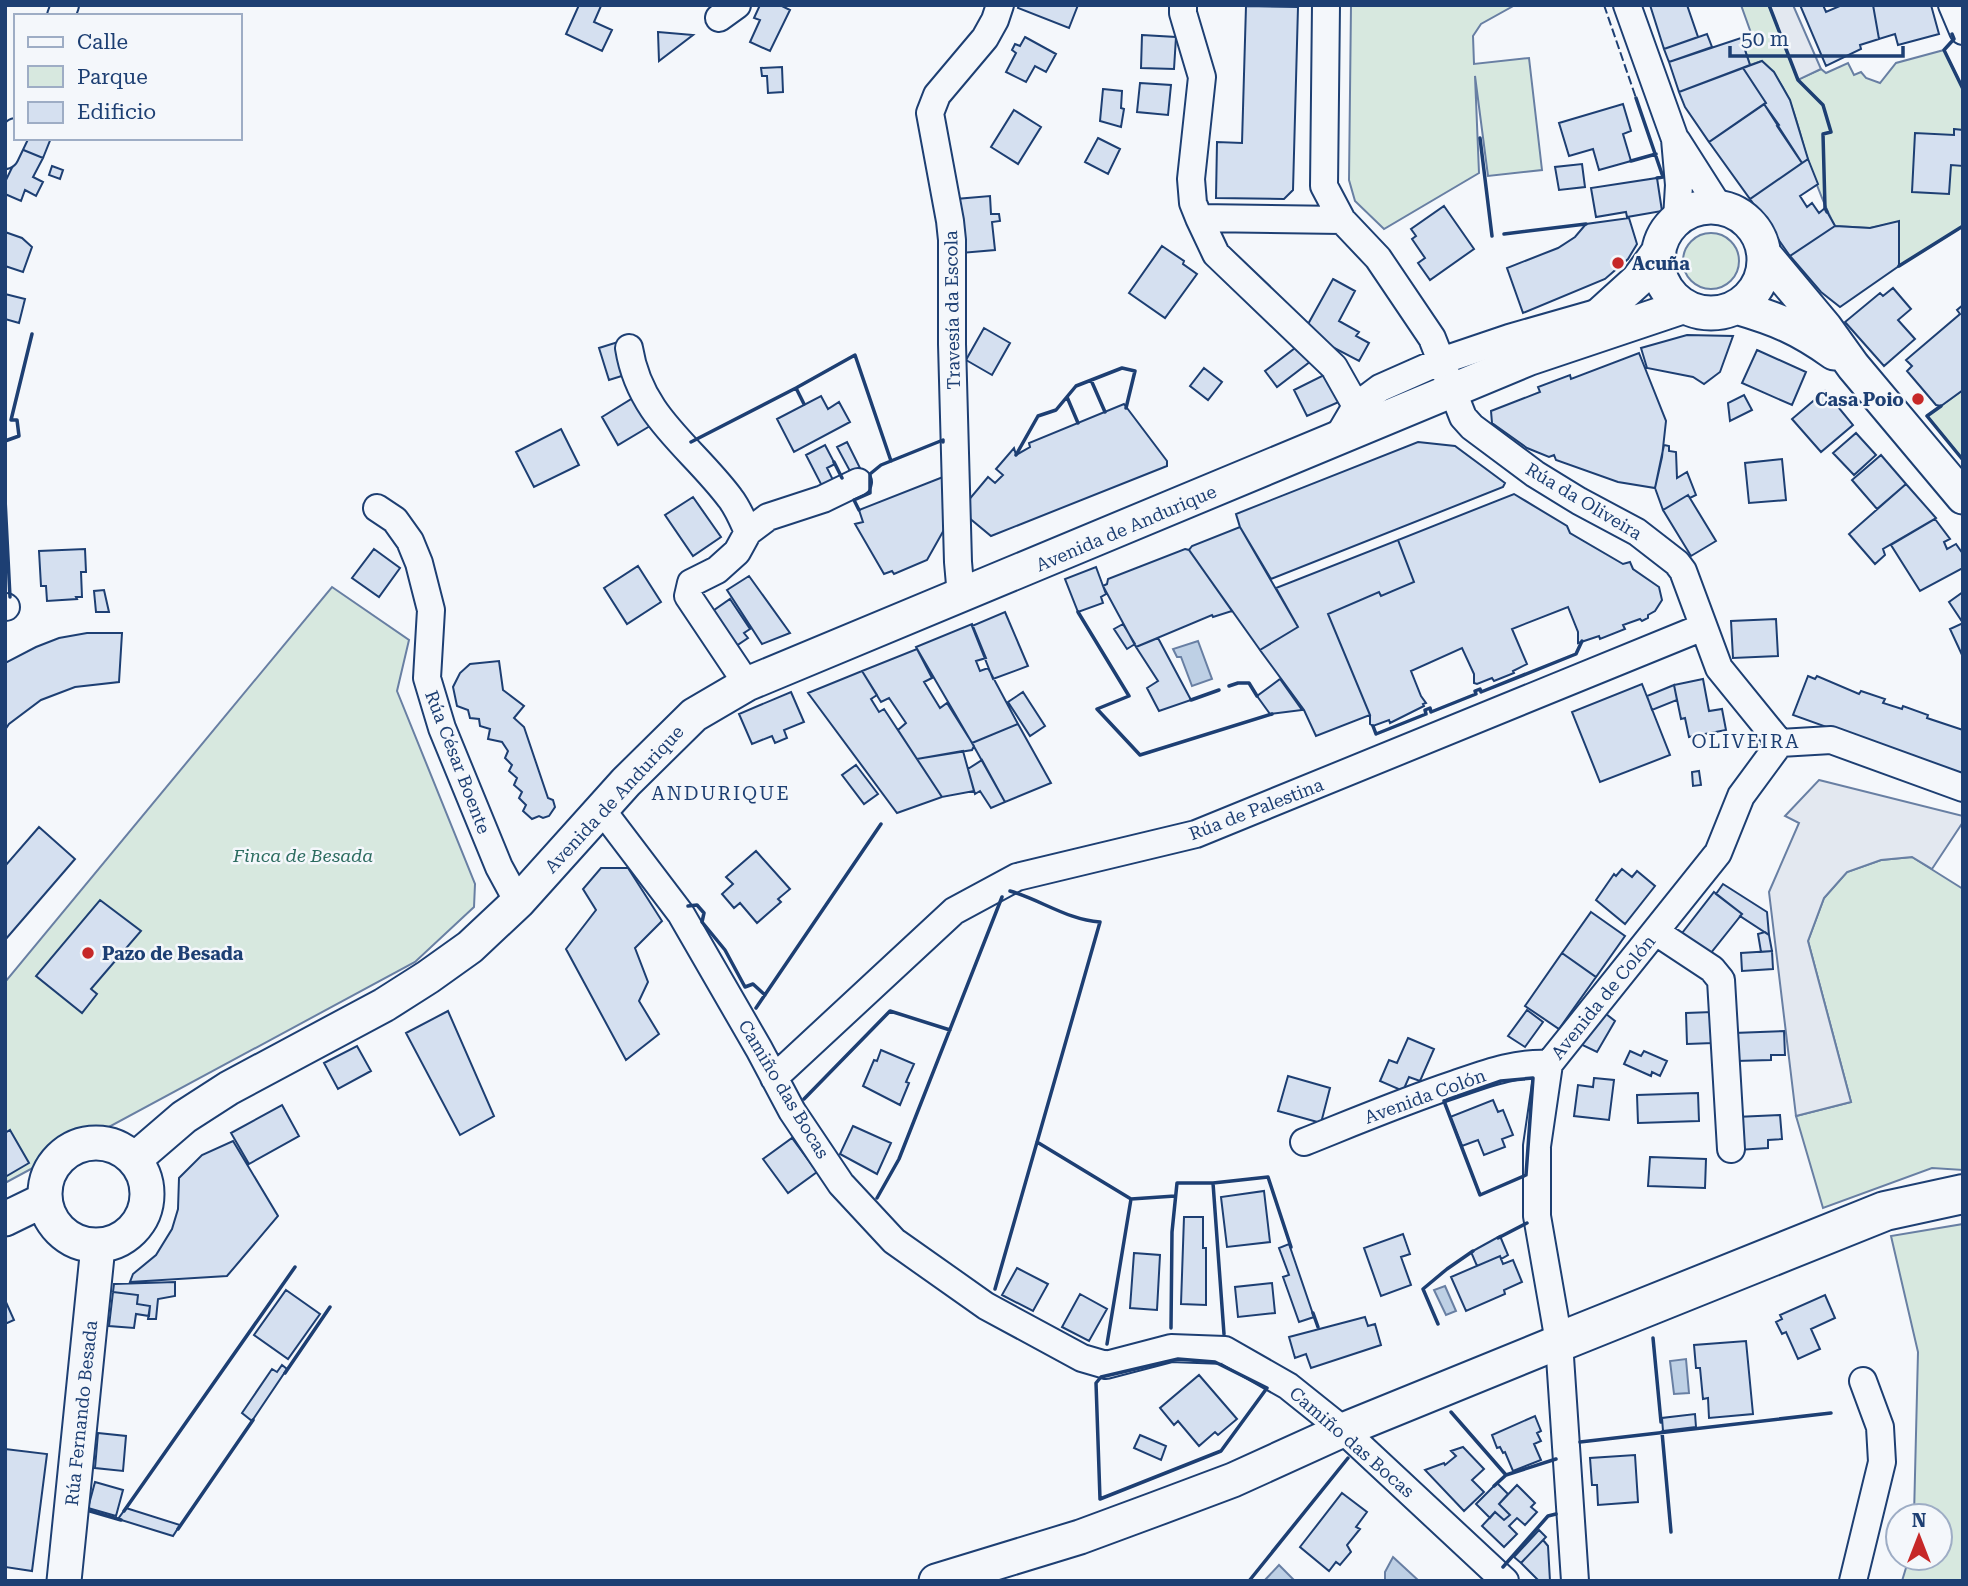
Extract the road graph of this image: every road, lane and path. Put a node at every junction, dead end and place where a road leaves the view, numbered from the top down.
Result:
1 (1000, 5) edge
2 (1326, 5) edge
3 (1627, 5) edge
4 (1952, 5) edge
5 (1181, 8) edge
6 (1963, 31) edge
7 (14, 136) edge
8 (1675, 139) junction
9 (5, 155) edge
10 (1719, 207) junction
11 (1199, 218) junction
12 (1677, 219) junction
13 (1342, 220) junction
14 (1659, 251) junction
15 (1765, 254) junction
16 (1685, 306) junction
17 (1736, 307) junction
18 (1600, 312) junction
19 (1566, 345) junction
20 (629, 348) dead end
21 (1853, 366) junction
22 (1447, 375) junction
23 (1356, 406) junction
24 (1336, 440) junction
25 (858, 482) dead end
26 (1963, 497) edge
27 (377, 508) dead end
28 (748, 532) junction
29 (961, 596) junction
30 (1703, 627) junction
31 (747, 684) junction
32 (1780, 743) junction
33 (1963, 788) edge
34 (602, 810) junction
35 (518, 902) junction
36 (1656, 932) junction
37 (1549, 1064) junction
38 (774, 1078) junction
39 (1304, 1142) dead end
40 (1731, 1149) dead end
41 (134, 1160) junction
42 (1963, 1194) edge
43 (44, 1200) junction
44 (5, 1219) edge
45 (99, 1246) junction
46 (1559, 1342) junction
47 (1863, 1381) dead end
48 (1343, 1430) junction
49 (64, 1581) edge
50 (936, 1581) edge
51 (1506, 1581) edge
52 (1575, 1581) edge
53 (1853, 1581) edge

1 - 29 street, Travesía da Escola
2 - 13 street, Rúa da Oliveira
3 - 8 street
4 - 6 street
5 - 11 street
7 - 9 street
8 - 10 street
8 - 12 street
10 - 12 main road
10 - 15 main road
11 - 13 street
11 - 23 street
12 - 14 main road
13 - 22 street, Rúa da Oliveira
14 - 16 main road
14 - 18 main road
15 - 17 main road
15 - 21 main road
16 - 17 main road
16 - 19 main road, Avenida de Andurique
17 - 21 main road
18 - 19 main road
18 - 22 street, Avenida de Andurique
19 - 22 main road, Avenida de Andurique
20 - 28 street
21 - 26 main road
22 - 23 street, Avenida de Andurique
22 - 24 main road, Avenida de Andurique
22 - 30 street, Rúa da Oliveira
23 - 24 street, Avenida de Andurique
24 - 29 main road, Avenida de Andurique
25 - 28 street
27 - 35 street, Rúa César Boente
28 - 31 street
29 - 31 main road, Avenida de Andurique
30 - 32 street, Rúa da Oliveira
30 - 38 street, Rúa de Palestina
31 - 34 main road, Avenida de Andurique
32 - 33 street
32 - 36 street, Avenida de Colón
34 - 35 main road, Avenida de Andurique
34 - 38 street, Camiño das Bocas
35 - 41 main road, Avenida de Andurique
36 - 37 street, Avenida de Colón
36 - 40 street
37 - 39 street, Avenida Colón
37 - 46 street, Avenida de Colón
38 - 48 street, Camiño das Bocas
41 - 43 main road
41 - 45 main road
42 - 46 highway
43 - 44 main road
43 - 45 main road
45 - 49 main road, Rúa Fernando Besada
46 - 48 main road
46 - 52 street, Avenida de Colón
47 - 53 street
48 - 50 main road
48 - 51 street, Camiño das Bocas

